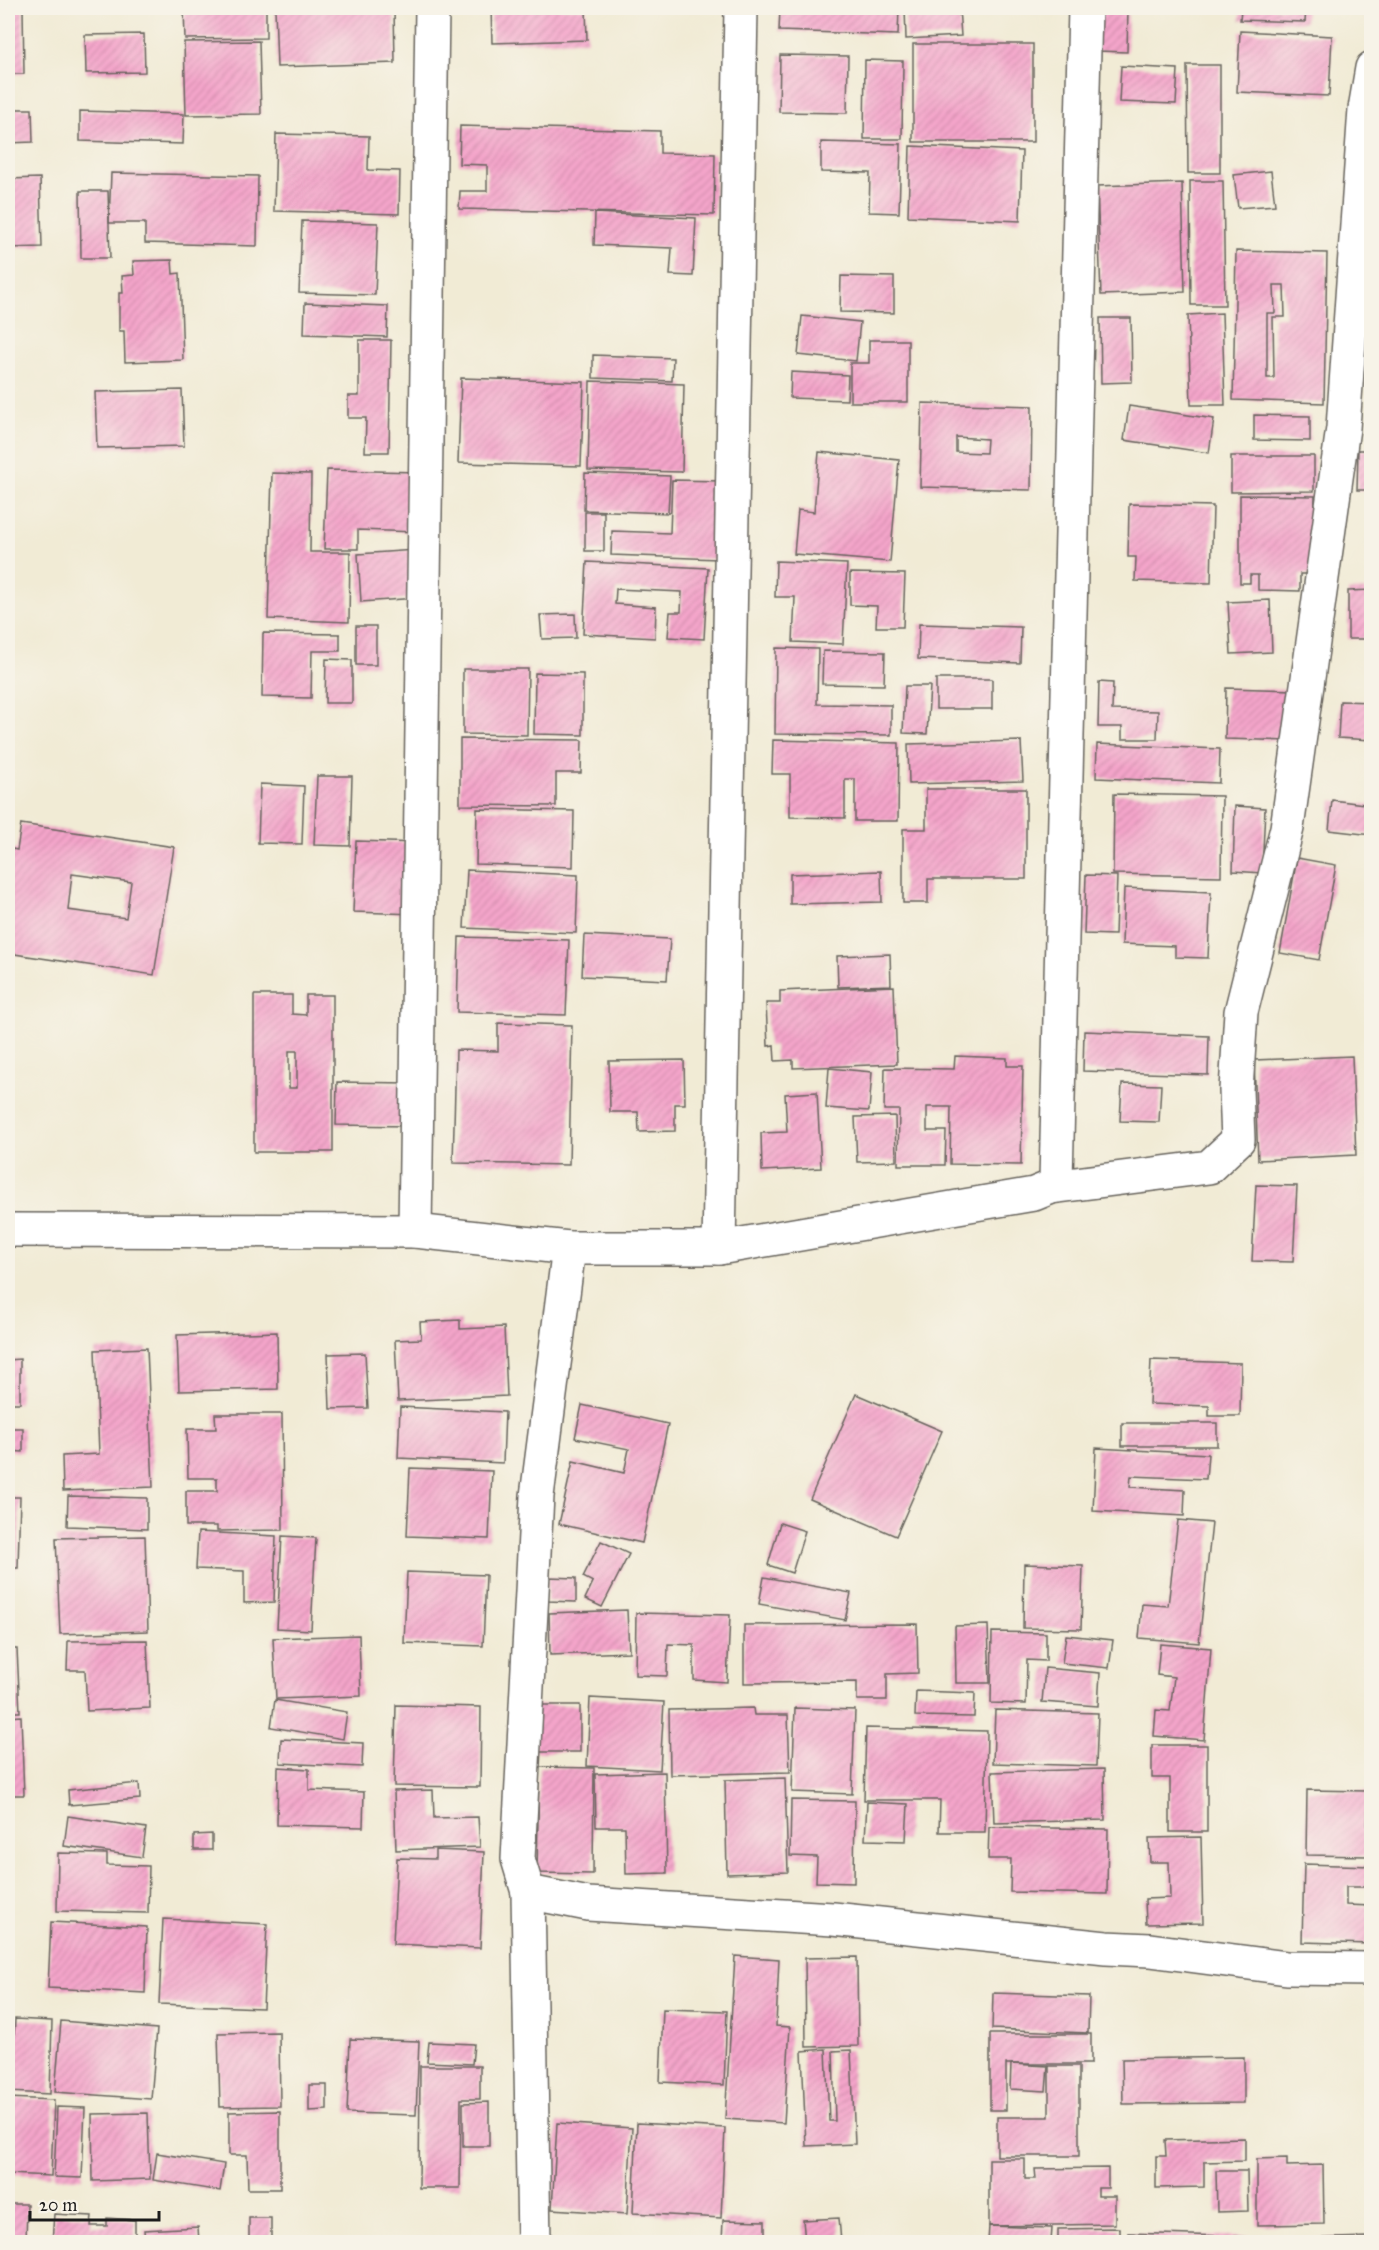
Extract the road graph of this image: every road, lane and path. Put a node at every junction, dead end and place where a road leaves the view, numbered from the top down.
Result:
1 (432, 8) edge
2 (741, 8) edge
3 (1085, 8) edge
4 (1371, 68) edge
5 (1051, 1187) junction
6 (8, 1230) edge
7 (415, 1231) junction
8 (568, 1248) junction
9 (719, 1248) junction
10 (528, 1892) junction
11 (1371, 1968) edge
12 (534, 2242) edge

1 - 7 street
2 - 9 street
3 - 5 street
4 - 5 street
5 - 9 street
6 - 7 street
7 - 8 street
8 - 9 street
8 - 10 street
10 - 11 street
10 - 12 street

